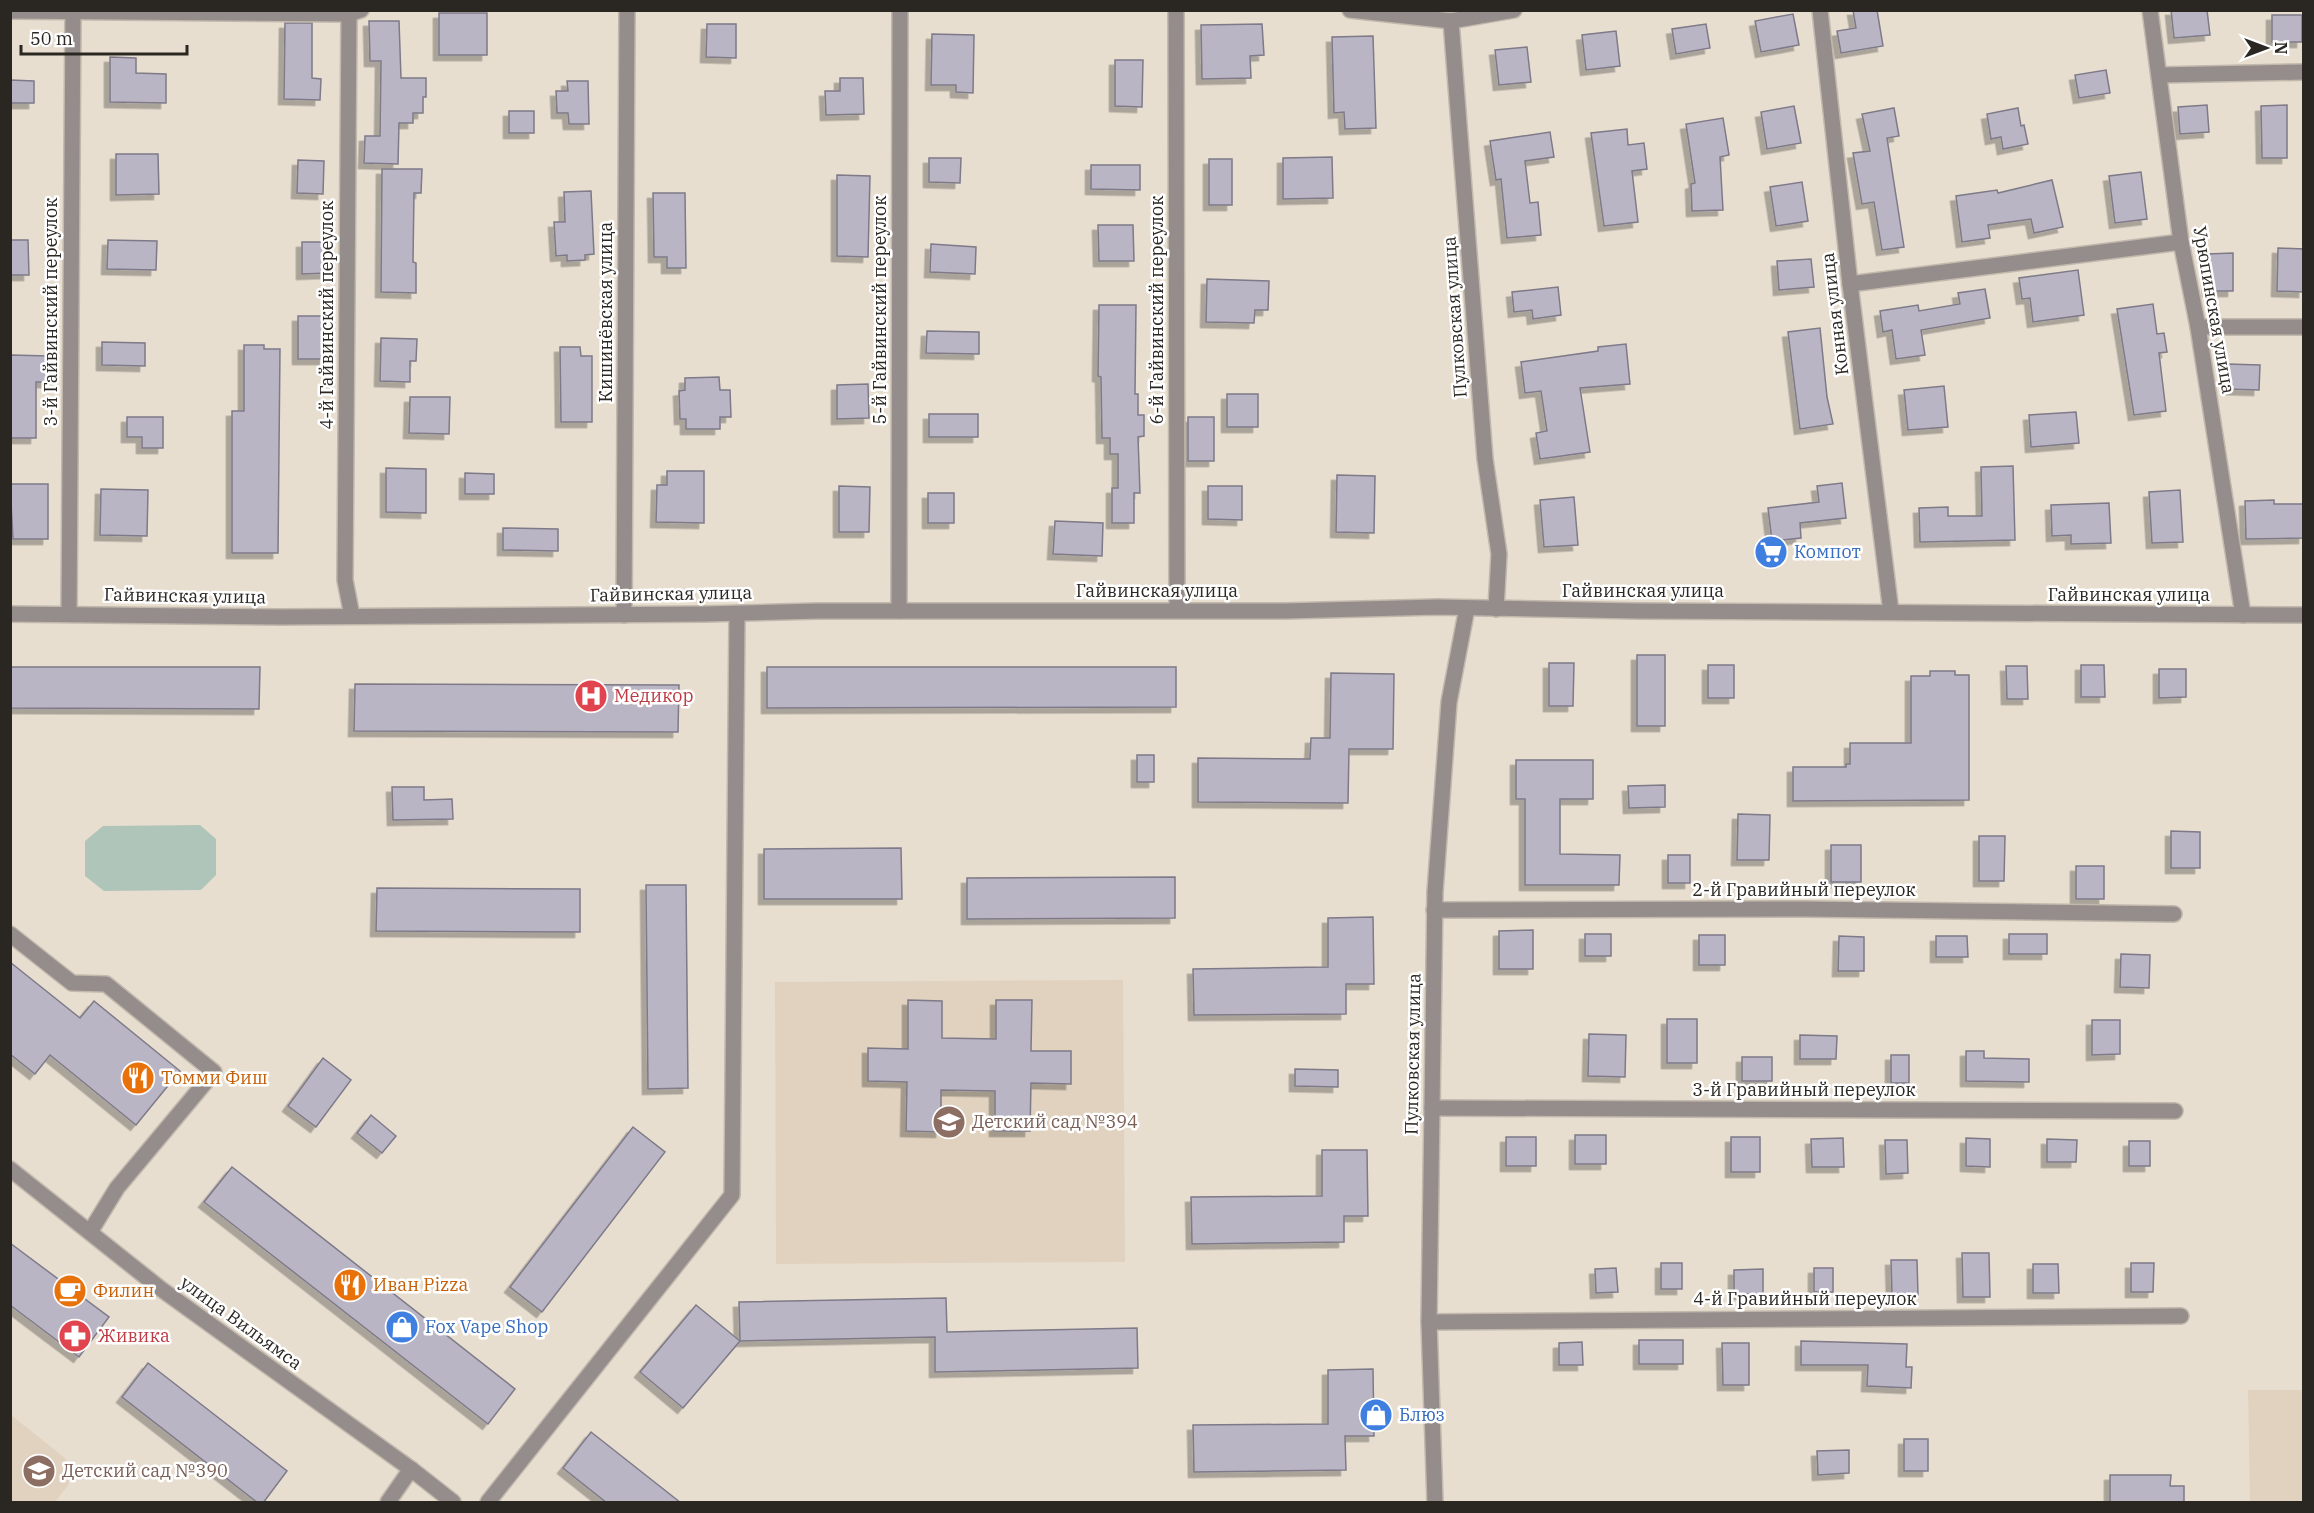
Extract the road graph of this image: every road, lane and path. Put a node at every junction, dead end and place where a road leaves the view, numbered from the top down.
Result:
1 (10, 10) edge
2 (627, 10) edge
3 (900, 10) edge
4 (1176, 10) edge
5 (1350, 10) edge
6 (1514, 10) edge
7 (1821, 10) edge
8 (2150, 10) edge
9 (73, 11) edge
10 (355, 12) edge
11 (1451, 21) junction
12 (2304, 72) edge
13 (2160, 75) junction
14 (2181, 242) junction
15 (1850, 284) junction
16 (2199, 327) junction
17 (2304, 327) edge
18 (1467, 608) junction
19 (1496, 609) junction
20 (899, 610) junction
21 (1177, 610) junction
22 (1891, 612) junction
23 (10, 614) edge
24 (69, 614) junction
25 (736, 614) junction
26 (624, 615) junction
27 (2243, 615) junction
28 (2304, 615) edge
29 (352, 616) junction
30 (1434, 910) junction
31 (2174, 914) dead end
32 (10, 934) edge
33 (1432, 1108) junction
34 (2175, 1110) dead end
35 (10, 1169) edge
36 (90, 1232) junction
37 (2181, 1316) dead end
38 (1429, 1322) junction
39 (411, 1469) junction
40 (388, 1503) edge
41 (453, 1503) edge
42 (488, 1503) edge
43 (1435, 1503) edge

1 - 9 street
2 - 26 street, Кишинёвская улица
3 - 20 street, 5-й Гайвинский переулок
4 - 21 street, 6-й Гайвинский переулок
5 - 11 street
6 - 11 street
7 - 15 street, Конная улица
8 - 13 street, Урюпинская улица
9 - 10 street
9 - 24 street, 3-й Гайвинский переулок
10 - 29 street, 4-й Гайвинский переулок
11 - 19 street, Пулковская улица
12 - 13 street
13 - 14 street, Урюпинская улица
14 - 15 street
14 - 16 street, Урюпинская улица
15 - 22 street, Конная улица
16 - 17 street
16 - 27 street, Урюпинская улица
18 - 19 street, Гайвинская улица
18 - 21 street, Гайвинская улица
18 - 30 street, Пулковская улица
19 - 22 street, Гайвинская улица
20 - 21 street, Гайвинская улица
20 - 25 street, Гайвинская улица
22 - 27 street, Гайвинская улица
23 - 24 street, Гайвинская улица
24 - 29 street, Гайвинская улица
25 - 26 street, Гайвинская улица
25 - 42 street
26 - 29 street, Гайвинская улица
27 - 28 street, Гайвинская улица
30 - 31 street, 2-й Гравийный переулок
30 - 33 street, Пулковская улица
32 - 36 street
33 - 34 street, 3-й Гравийный переулок
33 - 38 street, Пулковская улица
35 - 36 street, улица Вильямса
36 - 39 street, улица Вильямса
37 - 38 street, 4-й Гравийный переулок
38 - 43 street, Пулковская улица
39 - 40 street
39 - 41 street, улица Вильямса

